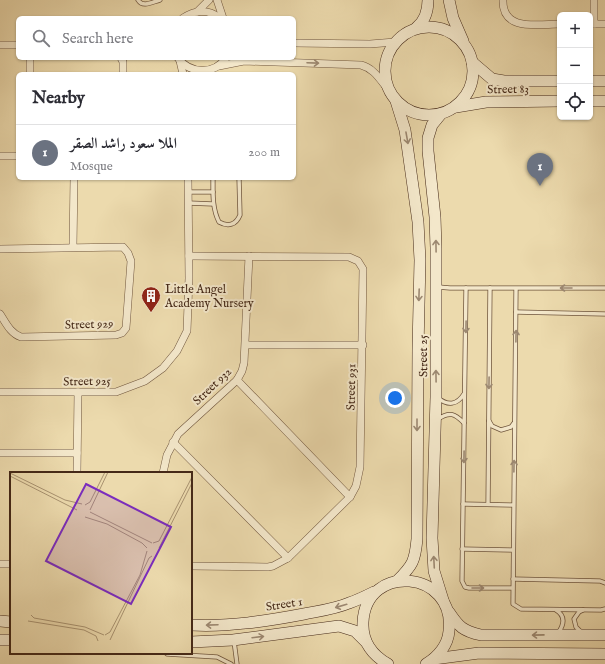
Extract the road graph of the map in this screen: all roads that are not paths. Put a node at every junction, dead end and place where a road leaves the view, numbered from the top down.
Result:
1 (138, 0) edge
2 (160, 0) edge
3 (209, 0) edge
4 (217, 0) edge
5 (428, 0) edge
6 (449, 0) edge
7 (503, 0) edge
8 (594, 0) edge
9 (197, 12) junction
10 (593, 12) edge
11 (188, 16) edge
12 (217, 16) edge
13 (221, 16) edge
14 (557, 24) edge
15 (593, 24) edge
16 (605, 24) edge
17 (416, 28) junction
18 (395, 42) junction
19 (296, 43) edge
20 (464, 43) junction
21 (0, 45) edge
22 (16, 45) edge
23 (30, 60) edge
24 (122, 60) edge
25 (179, 60) edge
26 (224, 60) edge
27 (472, 62) junction
28 (219, 66) junction
29 (30, 72) edge
30 (123, 72) edge
31 (182, 72) edge
32 (204, 72) edge
33 (557, 80) edge
34 (593, 81) edge
35 (605, 81) edge
36 (388, 88) junction
37 (396, 101) junction
38 (557, 101) edge
39 (593, 101) edge
40 (605, 102) edge
41 (456, 107) junction
42 (441, 114) junction
43 (0, 156) edge
44 (16, 156) edge
45 (74, 180) edge
46 (188, 180) edge
47 (213, 180) edge
48 (239, 180) edge
49 (188, 192) junction
50 (213, 192) junction
51 (188, 203) junction
52 (213, 204) junction
53 (73, 247) junction
54 (0, 249) edge
55 (189, 256) junction
56 (249, 256) junction
57 (435, 287) junction
58 (466, 288) junction
59 (490, 288) junction
60 (516, 288) junction
61 (605, 288) edge
62 (516, 312) junction
63 (0, 314) edge
64 (605, 314) edge
65 (363, 345) junction
66 (246, 346) junction
67 (237, 380) junction
68 (0, 392) edge
69 (78, 392) junction
70 (465, 393) junction
71 (436, 397) junction
72 (489, 420) junction
73 (436, 421) junction
74 (464, 423) junction
75 (514, 423) junction
76 (173, 442) junction
77 (0, 453) edge
78 (77, 453) junction
79 (77, 472) edge
80 (162, 472) edge
81 (350, 496) junction
82 (463, 504) junction
83 (488, 504) junction
84 (513, 505) junction
85 (462, 549) junction
86 (513, 550) junction
87 (288, 558) junction
88 (192, 566) edge
89 (513, 579) junction
90 (396, 581) junction
91 (605, 583) edge
92 (512, 588) junction
93 (377, 591) junction
94 (445, 604) junction
95 (555, 609) junction
96 (605, 609) edge
97 (583, 610) junction
98 (0, 621) edge
99 (10, 622) edge
100 (192, 625) edge
101 (557, 635) junction
102 (584, 635) junction
103 (605, 635) edge
104 (233, 640) junction
105 (192, 642) edge
106 (366, 642) junction
107 (167, 654) edge
108 (605, 654) edge
109 (378, 661) edge
110 (430, 661) edge
111 (231, 664) edge
112 (237, 664) edge
113 (388, 664) edge

1 - 2 lane
3 - 9 street
4 - 13 street
5 - 17 street
6 - 20 street
7 - 14 street
8 - 10 street
9 - 11 street
9 - 12 street
15 - 16 street
17 - 18 street
17 - 20 street
18 - 19 street
18 - 36 street
20 - 27 street
21 - 22 street
23 - 29 street
24 - 30 street
25 - 31 street
25 - 32 street
26 - 28 street
27 - 33 street, Street 83
27 - 41 street
28 - 32 street
28 -> 36 street
34 - 35 street
36 - 37 street
37 - 42 street
37 -> 90 street, Street 25
38 - 41 street, Street 83
39 - 40 street
41 - 42 street
57 -> 42 street, Street 25
43 - 44 street
45 - 53 street
46 - 49 street, Street 925
47 - 50 lane
48 - 52 lane
49 - 50 lane
49 - 51 street, Street 925
50 - 52 lane
51 - 52 lane
51 - 55 street, Street 925
53 - 54 street, Street 929
53 - 63 street, Street 929
55 - 56 street, Street 931
55 - 69 street, Street 925
56 - 65 street, Street 931
56 - 66 street, Street 932
57 - 58 lane
71 -> 57 street, Street 25
58 - 59 lane
58 -> 70 lane
59 - 60 lane
59 -> 72 lane
61 -> 60 lane
60 - 62 lane
62 - 64 lane
75 -> 62 lane
65 - 66 street
65 - 81 street, Street 931
66 - 67 street, Street 932
67 - 76 street, Street 932
67 - 81 street
68 - 69 street, Street 925
69 - 78 street
70 - 71 lane
70 - 74 lane
71 - 73 street, Street 25
72 - 75 lane
72 - 83 lane
73 - 74 lane
94 -> 73 street, Street 25
74 -> 82 lane
84 -> 75 lane
76 - 80 street, Street 932
76 - 87 street
77 - 78 street
78 - 79 street
81 - 87 street, Street 931
82 - 83 lane
82 - 85 lane
83 - 84 lane
84 - 86 lane
85 - 86 lane
85 -> 92 lane
86 - 89 lane
87 - 88 street, Street 931
89 - 91 lane
89 - 92 lane
90 - 93 street, Street 1
90 - 94 street
92 - 95 lane
93 -> 100 street, Street 1
93 - 106 street
101 -> 94 street
94 - 110 street
95 - 97 lane
95 - 101 lane
96 - 97 lane
97 - 102 lane
98 - 99 street
101 - 102 street
102 - 103 street
104 - 105 street
104 -> 106 street
104 - 112 lane
106 - 109 street
107 - 111 lane
108 - 110 street
109 - 113 street

